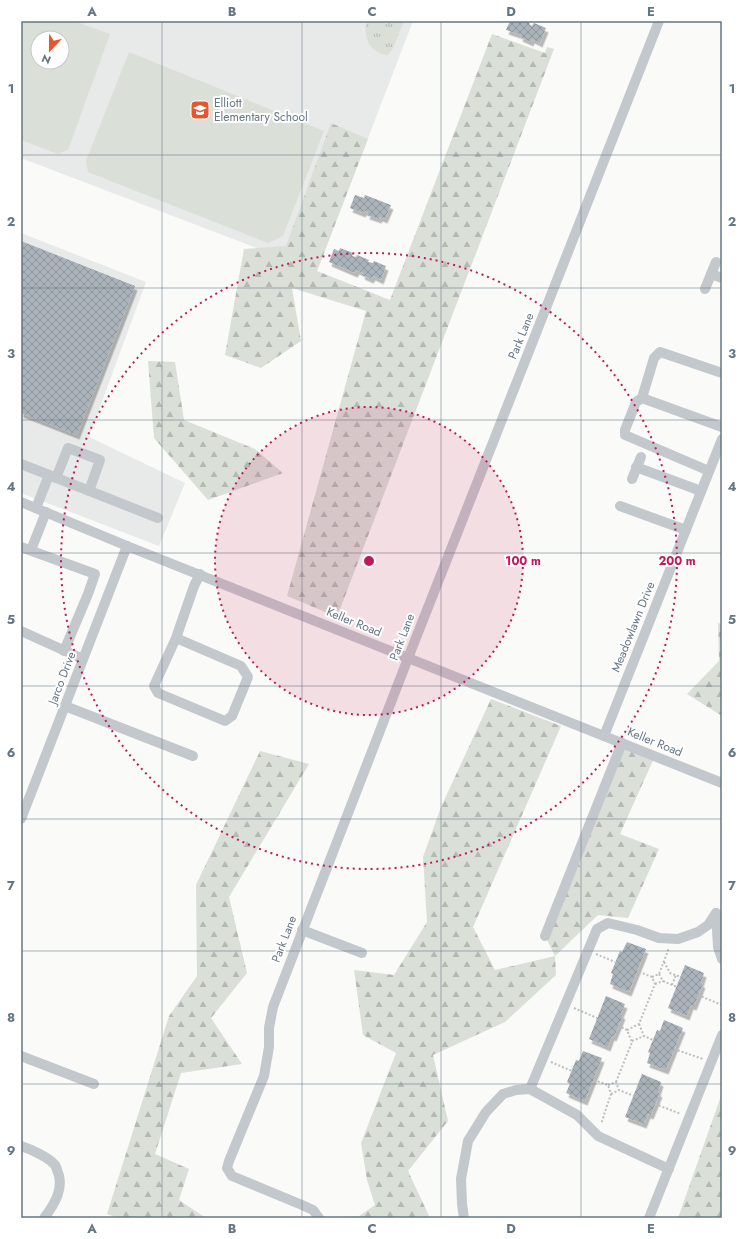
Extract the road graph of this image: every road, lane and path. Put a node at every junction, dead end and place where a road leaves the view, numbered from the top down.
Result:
1 (659, 21) edge
2 (716, 262) dead end
3 (711, 274) junction
4 (722, 278) edge
5 (705, 290) dead end
6 (722, 373) edge
7 (642, 398) junction
8 (722, 426) edge
9 (722, 439) edge
10 (640, 456) dead end
11 (21, 464) edge
12 (636, 467) junction
13 (709, 471) junction
14 (52, 476) junction
15 (632, 480) dead end
16 (89, 491) junction
17 (701, 491) junction
18 (21, 502) edge
19 (620, 506) dead end
20 (36, 508) junction
21 (46, 512) junction
22 (158, 518) dead end
23 (686, 530) junction
24 (127, 546) junction
25 (21, 547) edge
26 (31, 550) junction
27 (200, 574) junction
28 (21, 631) edge
29 (176, 638) junction
30 (64, 651) junction
31 (408, 658) junction
32 (83, 659) junction
33 (65, 706) junction
34 (604, 736) junction
35 (622, 743) junction
36 (193, 756) dead end
37 (722, 783) edge
38 (21, 819) edge
39 (302, 930) junction
40 (545, 936) dead end
41 (672, 939) junction
42 (588, 950) junction
43 (362, 953) dead end
44 (722, 959) edge
45 (615, 962) dead end
46 (664, 962) junction
47 (637, 970) dead end
48 (659, 974) junction
49 (676, 975) junction
50 (652, 977) junction
51 (680, 977) dead end
52 (663, 981) junction
53 (655, 984) junction
54 (672, 985) junction
55 (677, 987) dead end
56 (698, 995) dead end
57 (565, 1004) junction
58 (722, 1005) edge
59 (597, 1018) dead end
60 (639, 1024) junction
61 (619, 1026) dead end
62 (627, 1030) junction
63 (722, 1035) edge
64 (644, 1036) junction
65 (653, 1040) dead end
66 (632, 1042) junction
67 (674, 1049) dead end
68 (21, 1056) edge
69 (542, 1059) junction
70 (711, 1062) junction
71 (572, 1071) dead end
72 (594, 1080) dead end
73 (616, 1082) junction
74 (94, 1084) dead end
75 (608, 1085) junction
76 (530, 1089) junction
77 (619, 1090) junction
78 (611, 1094) junction
79 (634, 1096) dead end
80 (655, 1104) dead end
81 (690, 1117) junction
82 (597, 1135) junction
83 (21, 1146) edge
84 (669, 1169) junction
85 (44, 1218) edge
86 (319, 1218) edge
87 (464, 1218) edge
88 (649, 1218) edge

1 - 31 street, Park Lane
2 - 3 street
3 - 4 street
3 - 5 street
6 - 7 street
7 - 8 street
7 - 13 street
9 - 13 street, Meadowlawn Drive
10 - 12 street
11 - 14 street
12 - 15 street
12 - 17 street
13 - 17 street, Meadowlawn Drive
14 - 16 street
14 - 16 street
14 - 20 street
16 - 22 street
17 - 23 street, Meadowlawn Drive
18 - 20 street, Keller Road
19 - 23 street
20 - 21 street, Keller Road
21 - 24 street, Keller Road
21 - 26 street
23 - 34 street, Meadowlawn Drive
24 - 27 street, Keller Road
24 - 32 street, Jarco Drive
25 - 26 street
26 - 30 street
27 - 29 street
27 - 31 street, Keller Road
28 - 30 street
29 - 29 street
30 - 32 street
31 - 34 street, Keller Road
31 - 39 street, Park Lane
32 - 33 street, Jarco Drive
33 - 36 street
33 - 38 street, Jarco Drive
34 - 35 street, Keller Road
35 - 37 street, Keller Road
35 - 40 street
39 - 43 street
39 - 86 street, Park Lane
41 - 42 street
41 - 44 street
41 - 46 path
42 - 45 path
42 - 57 street
46 - 48 path
46 - 49 path
47 - 50 path
48 - 50 path
48 - 52 path
49 - 51 path
49 - 54 path
50 - 53 path
52 - 53 path
52 - 54 path
53 - 60 path
54 - 55 path
56 - 58 path
57 - 59 path
57 - 69 street
60 - 62 path
60 - 64 path
61 - 62 path
62 - 66 path
63 - 70 street
64 - 65 path
64 - 66 path
66 - 73 path
67 - 70 path
68 - 74 street
69 - 71 path
69 - 76 street
70 - 81 street
72 - 75 path
73 - 75 path
73 - 77 path
75 - 78 path
76 - 82 street
76 - 87 street
77 - 78 path
77 - 79 path
78 - 82 path
80 - 81 path
81 - 84 street
82 - 84 street
83 - 85 street
84 - 88 street

